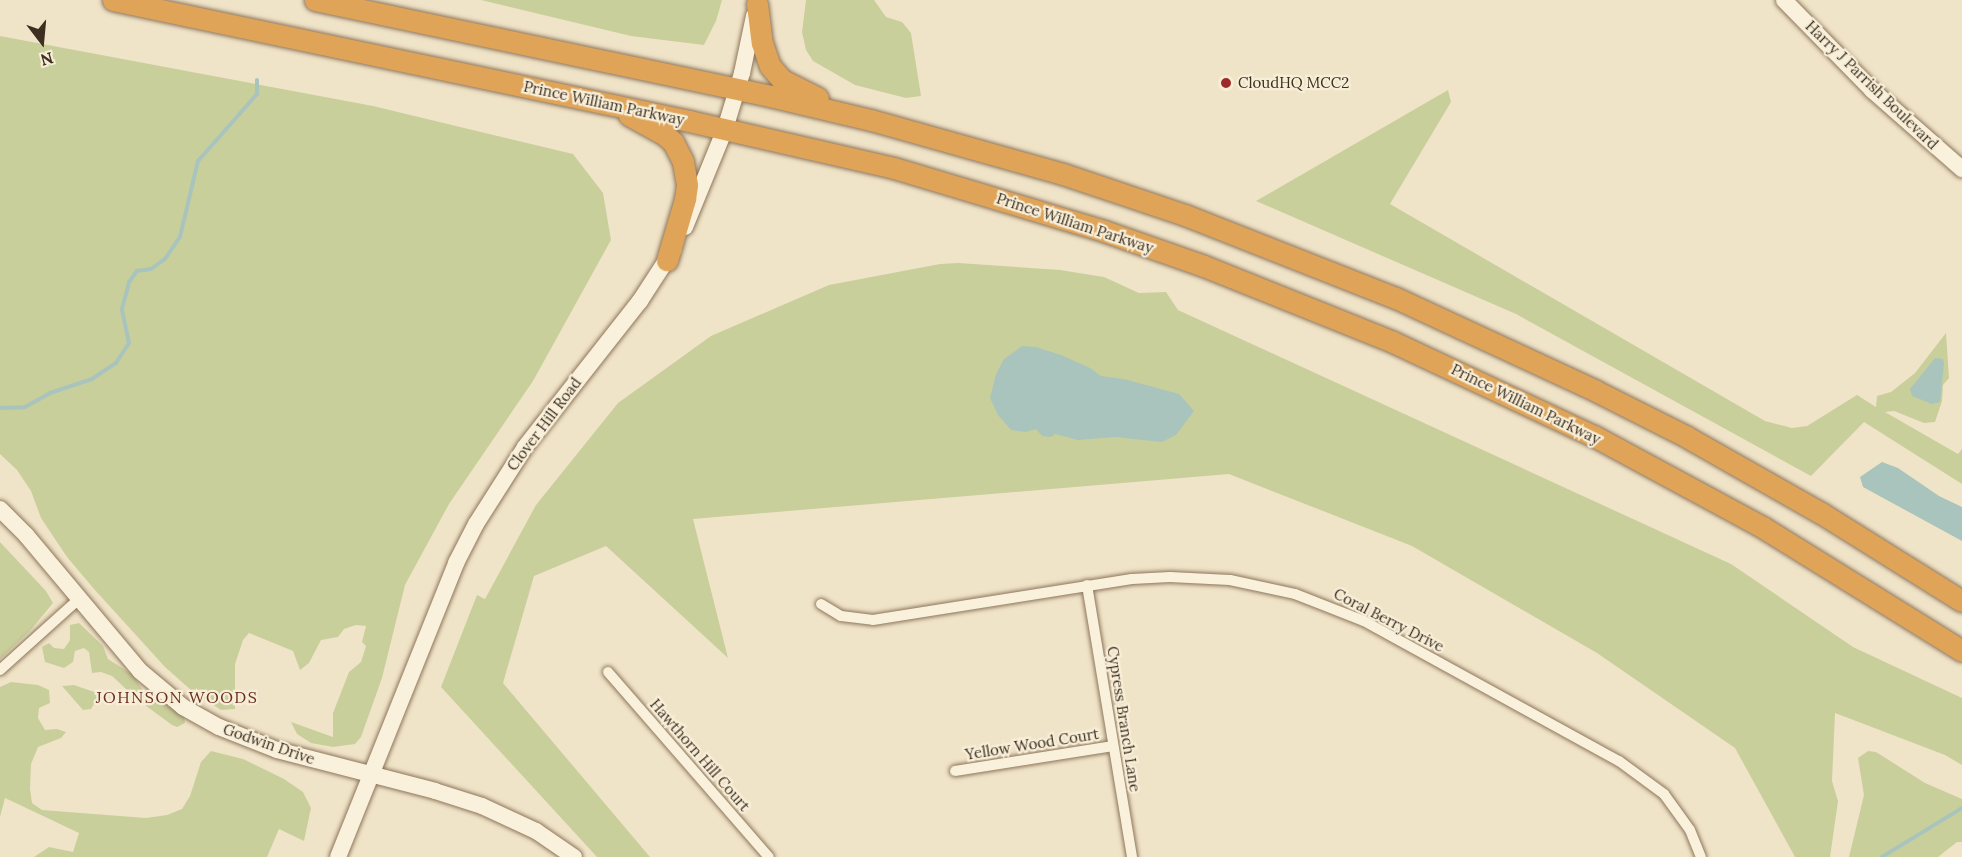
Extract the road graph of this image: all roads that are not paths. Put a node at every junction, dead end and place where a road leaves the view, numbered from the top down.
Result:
1 (113, 0) edge
2 (315, 0) edge
3 (1784, 0) edge
4 (757, 2) edge
5 (737, 89) junction
6 (607, 104) junction
7 (871, 120) junction
8 (725, 129) junction
9 (1962, 169) edge
10 (667, 260) junction
11 (0, 509) edge
12 (1087, 585) junction
13 (80, 598) junction
14 (1962, 601) edge
15 (821, 604) dead end
16 (1962, 651) edge
17 (0, 670) edge
18 (608, 672) dead end
19 (1113, 746) junction
20 (955, 771) dead end
21 (373, 776) junction
22 (338, 857) edge
23 (574, 857) edge
24 (769, 857) edge
25 (1132, 857) edge
26 (1701, 857) edge

1 - 6 highway, Prince William Parkway
2 - 5 highway
3 - 9 street, Harry J Parrish Boulevard
4 - 5 street, Clover Hill Road
4 - 7 highway
5 - 7 highway
5 - 8 street, Clover Hill Road
6 - 8 highway, Prince William Parkway
6 - 10 highway
7 - 14 highway
8 - 10 street, Clover Hill Road
8 - 16 highway, Prince William Parkway
10 - 21 street, Clover Hill Road
11 - 13 street, Godwin Drive
12 - 15 street, Coral Berry Drive
12 - 19 street, Cypress Branch Lane
12 - 26 street, Coral Berry Drive
13 - 17 street
13 - 21 street, Godwin Drive
18 - 24 street, Hawthorn Hill Court
19 - 20 street, Yellow Wood Court
19 - 25 street, Cypress Branch Lane
21 - 22 street, Clover Hill Road
21 - 23 street, Godwin Drive

